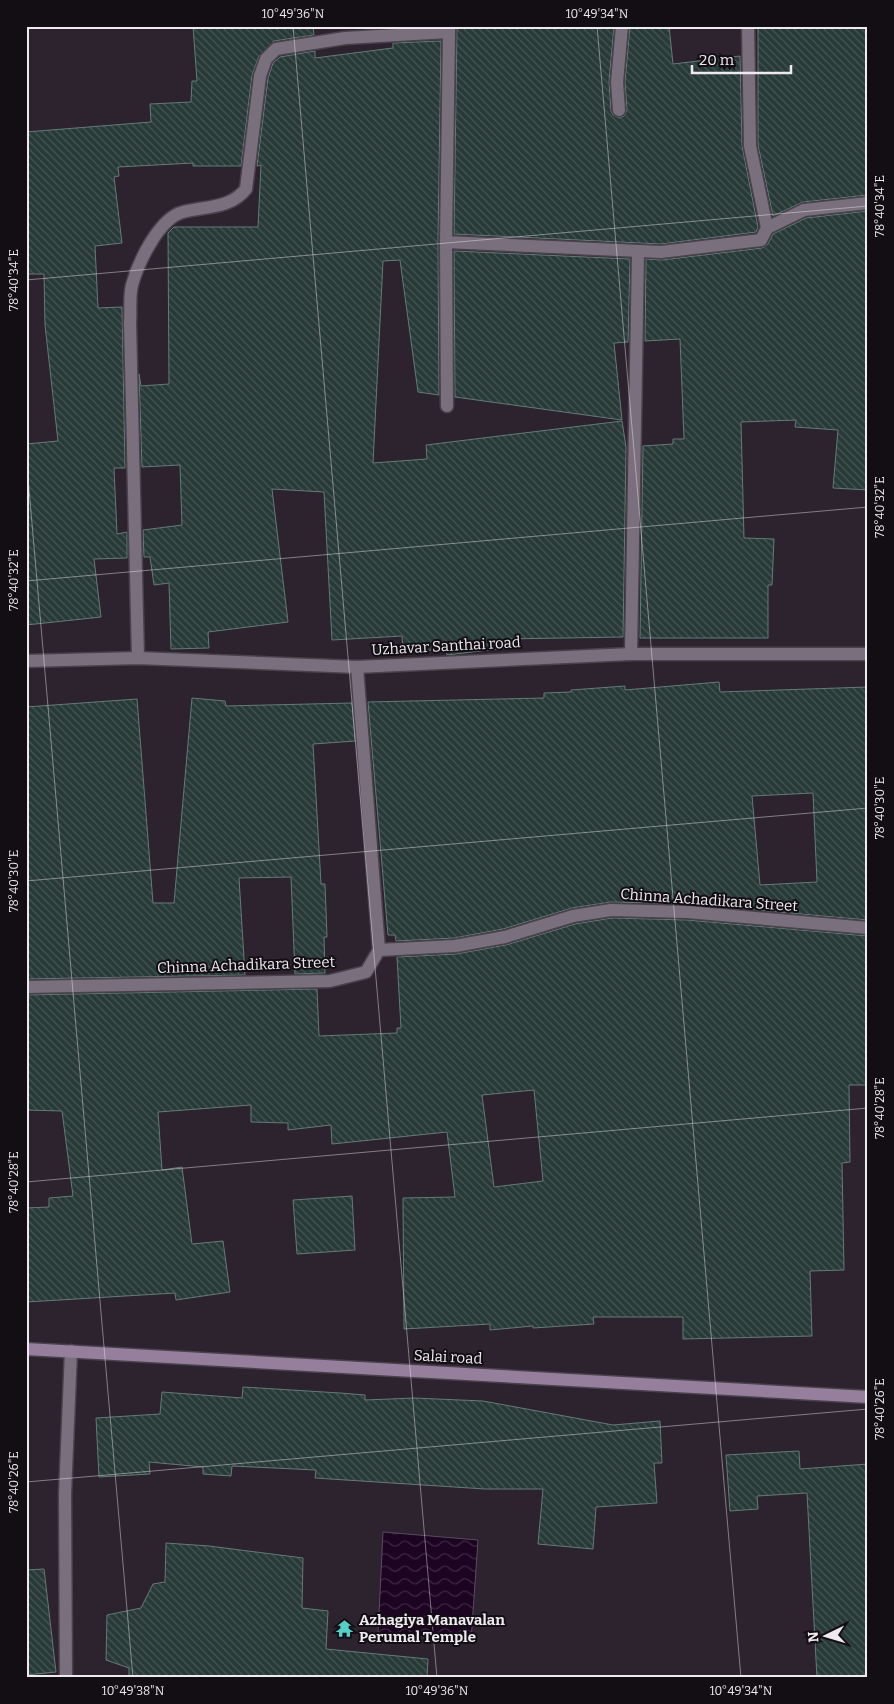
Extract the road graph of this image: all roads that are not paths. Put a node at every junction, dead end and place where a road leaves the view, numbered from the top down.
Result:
1 (622, 26) edge
2 (748, 26) edge
3 (449, 29) edge
4 (618, 110) dead end
5 (868, 203) edge
6 (767, 228) junction
7 (446, 242) junction
8 (638, 252) junction
9 (447, 406) dead end
10 (630, 654) junction
11 (868, 654) edge
12 (138, 658) junction
13 (26, 661) edge
14 (357, 667) junction
15 (868, 928) edge
16 (380, 950) junction
17 (26, 988) edge
18 (26, 1349) edge
19 (71, 1351) junction
20 (868, 1398) edge
21 (66, 1678) edge

1 - 4 street
2 - 6 street
3 - 7 street
3 - 12 street
5 - 6 street
6 - 8 street
7 - 8 street
7 - 9 street
8 - 10 street
10 - 11 street, Uzhavar Santhai road
10 - 14 street, Uzhavar Santhai road
12 - 13 street, Uzhavar Santhai road
12 - 14 street, Uzhavar Santhai road
14 - 16 street
15 - 16 street, Chinna Achadikara Street
16 - 17 street, Chinna Achadikara Street
18 - 19 main road, Salai road
19 - 20 main road, Salai road
19 - 21 street

